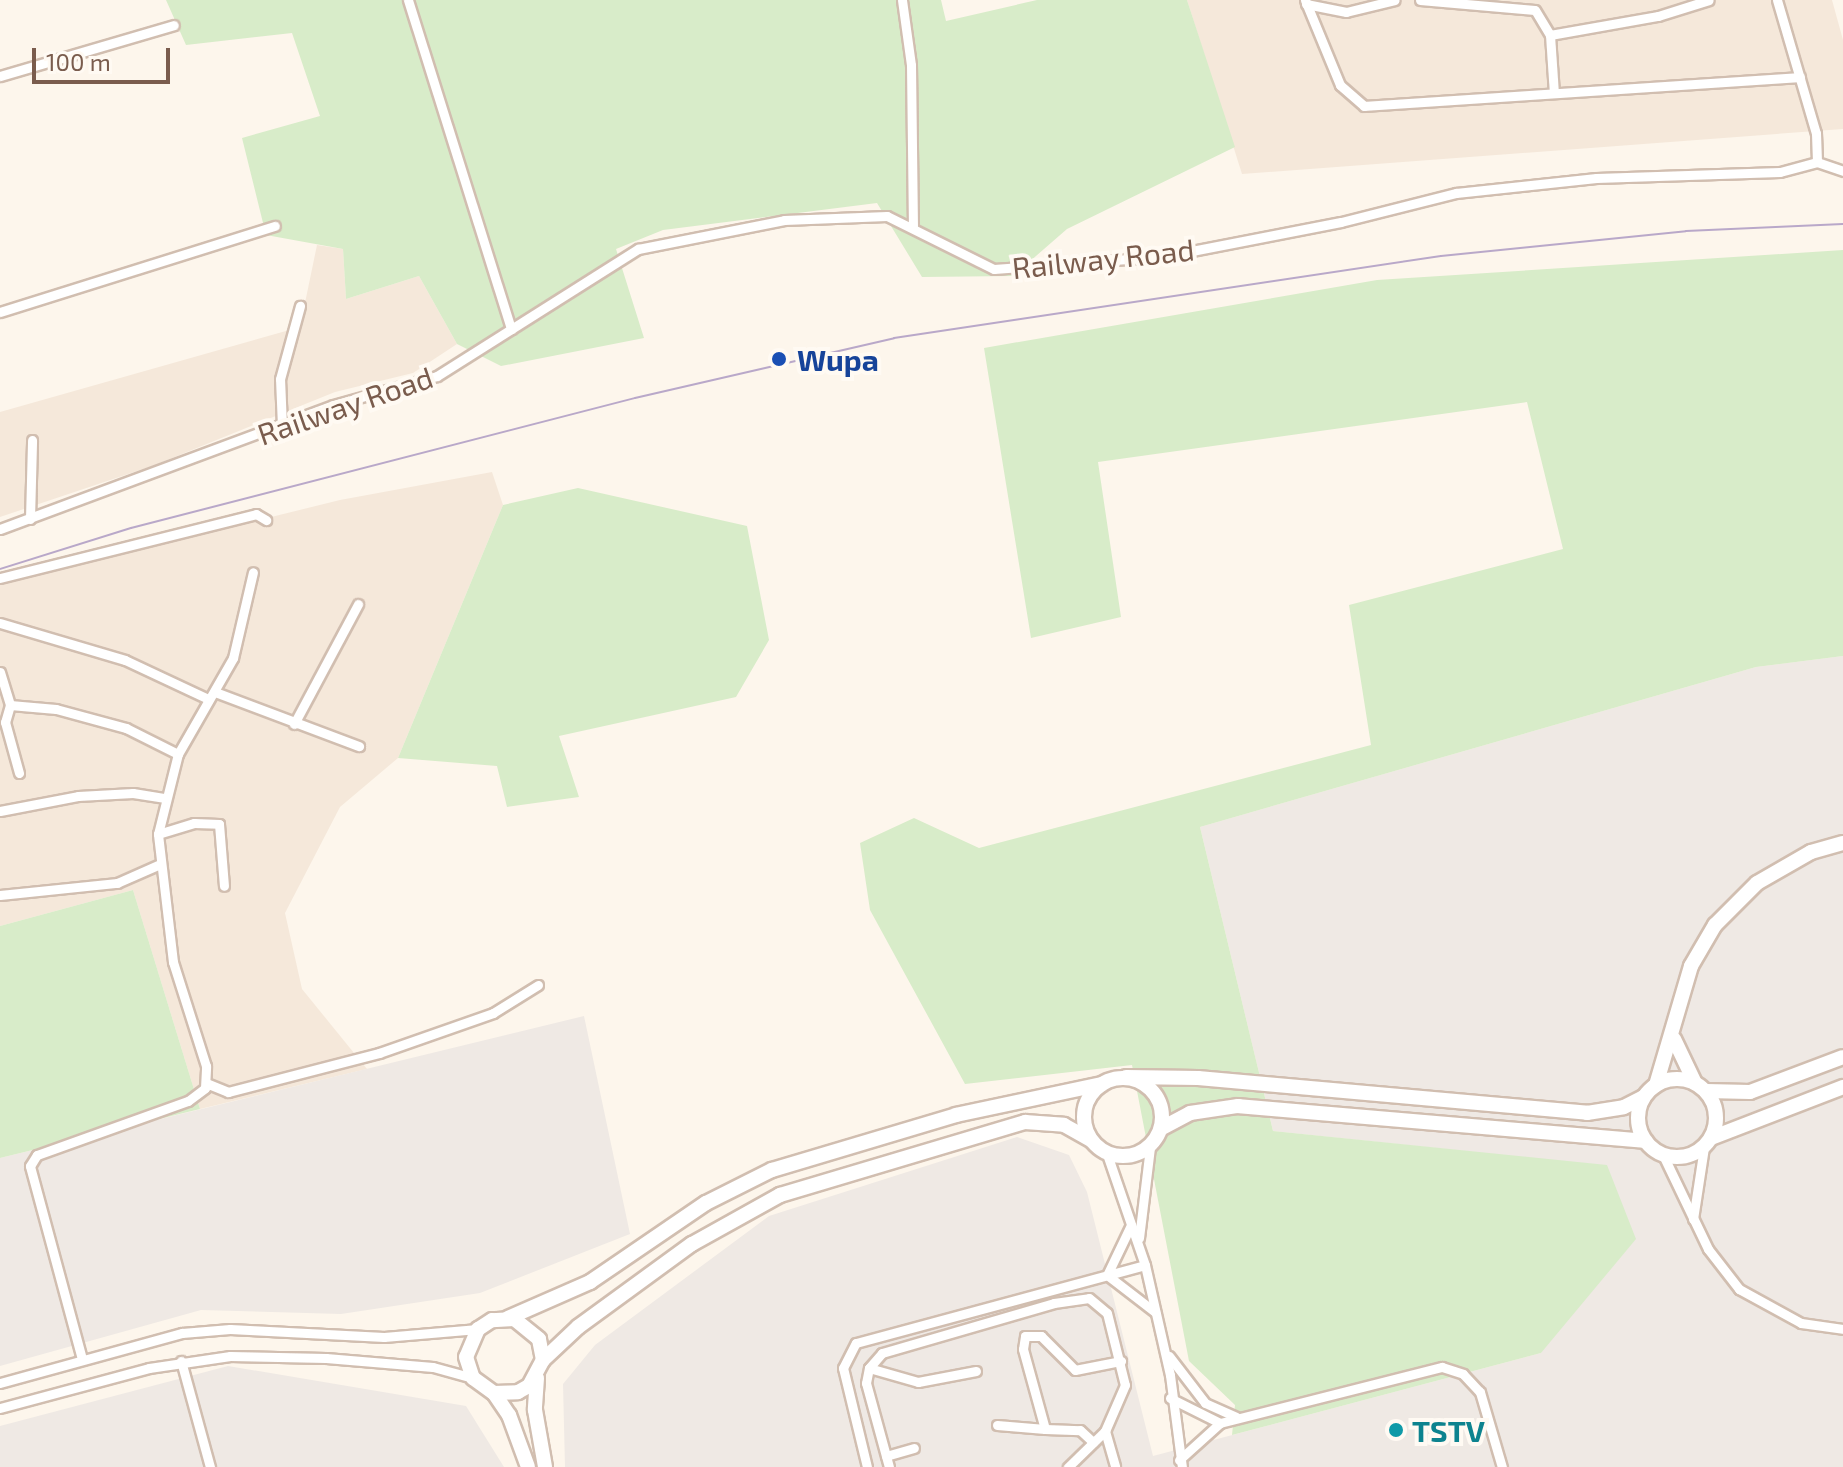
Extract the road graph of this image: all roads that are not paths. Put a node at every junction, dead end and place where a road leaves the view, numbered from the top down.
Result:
1 (408, 0) edge
2 (902, 0) edge
3 (1395, 0) edge
4 (1420, 0) edge
5 (1709, 0) edge
6 (1777, 0) edge
7 (1306, 2) edge
8 (174, 25) dead end
9 (1550, 35) junction
10 (0, 76) edge
11 (1800, 77) junction
12 (1554, 93) junction
13 (1817, 162) junction
14 (1843, 171) edge
15 (275, 226) dead end
16 (913, 226) junction
17 (300, 306) dead end
18 (0, 312) edge
19 (511, 329) junction
20 (282, 426) junction
21 (32, 440) dead end
22 (30, 519) junction
23 (266, 520) dead end
24 (0, 529) edge
25 (253, 572) dead end
26 (0, 578) edge
27 (358, 604) dead end
28 (0, 623) edge
29 (0, 672) edge
30 (211, 695) junction
31 (10, 705) junction
32 (294, 724) junction
33 (359, 746) dead end
34 (178, 754) junction
35 (19, 773) dead end
36 (164, 798) junction
37 (0, 811) edge
38 (158, 834) junction
39 (1843, 843) edge
40 (158, 865) junction
41 (224, 886) dead end
42 (0, 895) edge
43 (538, 985) dead end
44 (1674, 1039) junction
45 (1843, 1057) edge
46 (1126, 1077) junction
47 (206, 1083) junction
48 (1102, 1084) junction
49 (1656, 1085) junction
50 (1700, 1087) junction
51 (1843, 1087) edge
52 (1644, 1097) junction
53 (1162, 1128) junction
54 (1091, 1140) junction
55 (1645, 1141) junction
56 (1708, 1142) junction
57 (1150, 1147) junction
58 (1107, 1154) junction
59 (1663, 1155) junction
60 (1693, 1219) junction
61 (1131, 1225) junction
62 (1139, 1242) junction
63 (1145, 1265) junction
64 (1107, 1275) junction
65 (1156, 1313) junction
66 (508, 1318) junction
67 (478, 1329) junction
68 (1843, 1329) edge
69 (1165, 1350) junction
70 (82, 1359) junction
71 (543, 1360) junction
72 (181, 1361) junction
73 (1121, 1361) junction
74 (869, 1368) junction
75 (976, 1371) dead end
76 (473, 1378) junction
77 (537, 1378) junction
78 (0, 1383) edge
79 (494, 1393) junction
80 (1170, 1398) junction
81 (0, 1408) edge
82 (1239, 1418) junction
83 (1220, 1423) junction
84 (997, 1425) dead end
85 (1045, 1429) junction
86 (1105, 1431) junction
87 (1093, 1442) junction
88 (914, 1448) dead end
89 (886, 1456) junction
90 (1180, 1464) edge
91 (210, 1467) edge
92 (528, 1467) edge
93 (545, 1467) edge
94 (867, 1467) edge
95 (889, 1467) edge
96 (1068, 1467) edge
97 (1115, 1467) edge
98 (1502, 1467) edge

1 - 19 street
2 - 16 street
3 - 7 street
4 - 9 street
5 - 9 street
6 - 11 street
7 - 12 street
8 - 10 street
9 - 12 street
11 - 12 street
11 - 13 street
13 - 14 street
13 - 16 street, Railway Road
15 - 18 street
16 - 19 street, Railway Road
17 - 20 street
19 - 20 street, Railway Road
20 - 22 street, Railway Road
21 - 22 street
22 - 24 street, Railway Road
23 - 26 street
25 - 30 street
27 - 32 street
28 - 30 street
29 - 31 street
30 - 32 street
30 - 34 street
31 - 34 street
31 - 35 street
32 - 33 street
34 - 36 street
36 - 37 street
36 - 38 street
38 - 40 street
38 - 41 street
39 - 44 street
40 - 42 street
40 - 47 street
43 - 47 street
44 - 49 street
44 - 50 street
45 - 50 street
46 - 48 street
46 - 52 street
46 - 53 street
47 - 70 street
48 - 54 street
48 - 66 street
49 - 50 street
49 - 52 street
50 - 56 street
51 - 56 street
52 - 55 street
53 - 55 street
53 - 57 street
54 - 58 street
54 - 71 street
55 - 59 street
56 - 59 street
56 - 60 street
57 - 58 street
57 - 62 street
58 - 61 street
59 - 60 street
60 - 68 street
61 - 62 street
61 - 64 street
62 - 63 street
63 - 64 street
63 - 65 street
64 - 65 street
64 - 94 street
65 - 69 street
66 - 67 street
66 - 71 street
67 - 70 street
67 - 76 street
69 - 80 street
69 - 82 street
70 - 78 street
71 - 77 street
72 - 76 street
72 - 81 street
72 - 91 street
73 - 74 street
73 - 85 street
73 - 86 street
74 - 75 street
74 - 89 street
76 - 79 street
77 - 79 street
77 - 93 street
79 - 92 street
80 - 83 street
80 - 90 street
82 - 83 street
82 - 98 street
83 - 90 street
84 - 85 street
85 - 87 street
86 - 87 street
86 - 97 street
87 - 96 street
88 - 89 street
89 - 95 street

